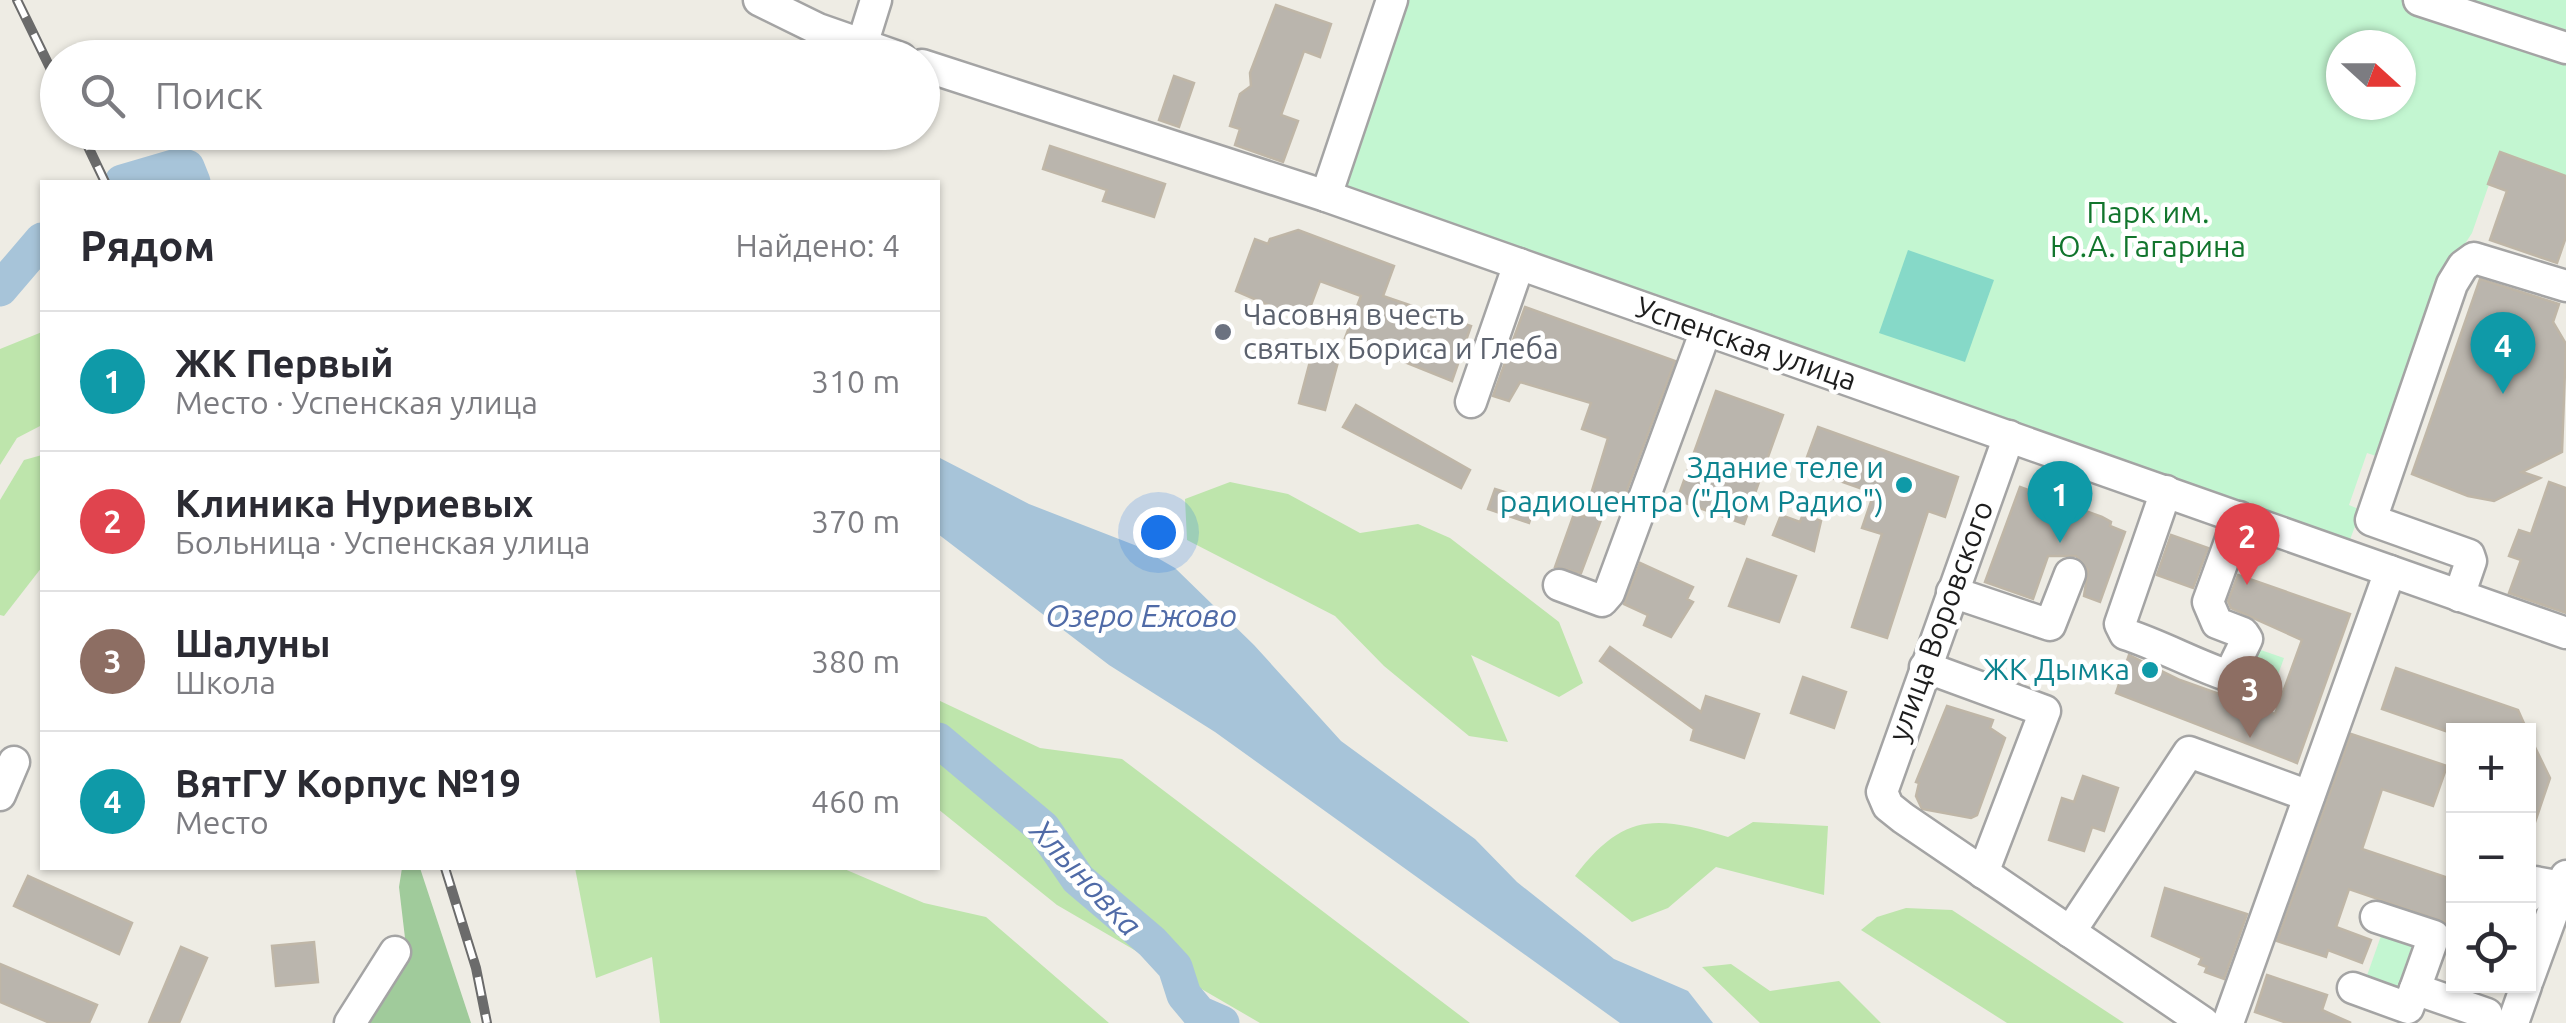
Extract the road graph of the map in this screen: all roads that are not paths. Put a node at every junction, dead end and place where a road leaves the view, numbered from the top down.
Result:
1 (758, 0) edge
2 (876, 0) edge
3 (1392, 0) edge
4 (2419, 0) edge
5 (850, 40) edge
6 (864, 40) edge
7 (2566, 48) edge
8 (940, 70) edge
9 (1326, 196) junction
10 (1519, 264) junction
11 (2566, 286) edge
12 (1706, 330) junction
13 (1471, 402) dead end
14 (2009, 436) junction
15 (2166, 492) junction
16 (2239, 518) junction
17 (2371, 520) junction
18 (2356, 559) junction
19 (2390, 571) junction
20 (2070, 574) dead end
21 (1558, 585) dead end
22 (1952, 592) junction
23 (2459, 596) junction
24 (2566, 634) edge
25 (1925, 667) junction
26 (14, 762) dead end
27 (0, 795) edge
28 (2309, 796) junction
29 (1983, 872) junction
30 (2564, 881) edge
31 (2536, 882) edge
32 (2376, 916) dead end
33 (2070, 932) junction
34 (395, 952) dead end
35 (2536, 960) edge
36 (2353, 988) dead end
37 (2414, 990) junction
38 (2516, 993) edge
39 (2495, 1011) edge
40 (350, 1023) edge
41 (2204, 1023) edge
42 (2228, 1023) edge

1 - 5 street
2 - 6 street
3 - 9 street
4 - 7 street
8 - 9 street, Успенская улица
9 - 10 street, Успенская улица
10 - 12 street, Успенская улица
10 - 13 street
11 - 17 street
12 - 14 street, Успенская улица
12 - 21 street
14 - 15 street, Успенская улица
14 - 22 street, улица Воровского
15 - 16 street, Успенская улица
15 - 16 street
16 - 18 street, Успенская улица
17 - 18 street
17 - 23 street
18 - 19 street, Успенская улица
19 - 23 street, Успенская улица
19 - 28 street
20 - 22 street
22 - 25 street, улица Воровского
23 - 24 street, Успенская улица
25 - 29 street, улица Воровского
25 - 29 street
26 - 27 street
28 - 33 street
28 - 42 street
29 - 33 street
30 - 31 street
30 - 35 street
32 - 37 street
33 - 41 street
34 - 40 street
36 - 37 street
37 - 39 street
38 - 39 street

